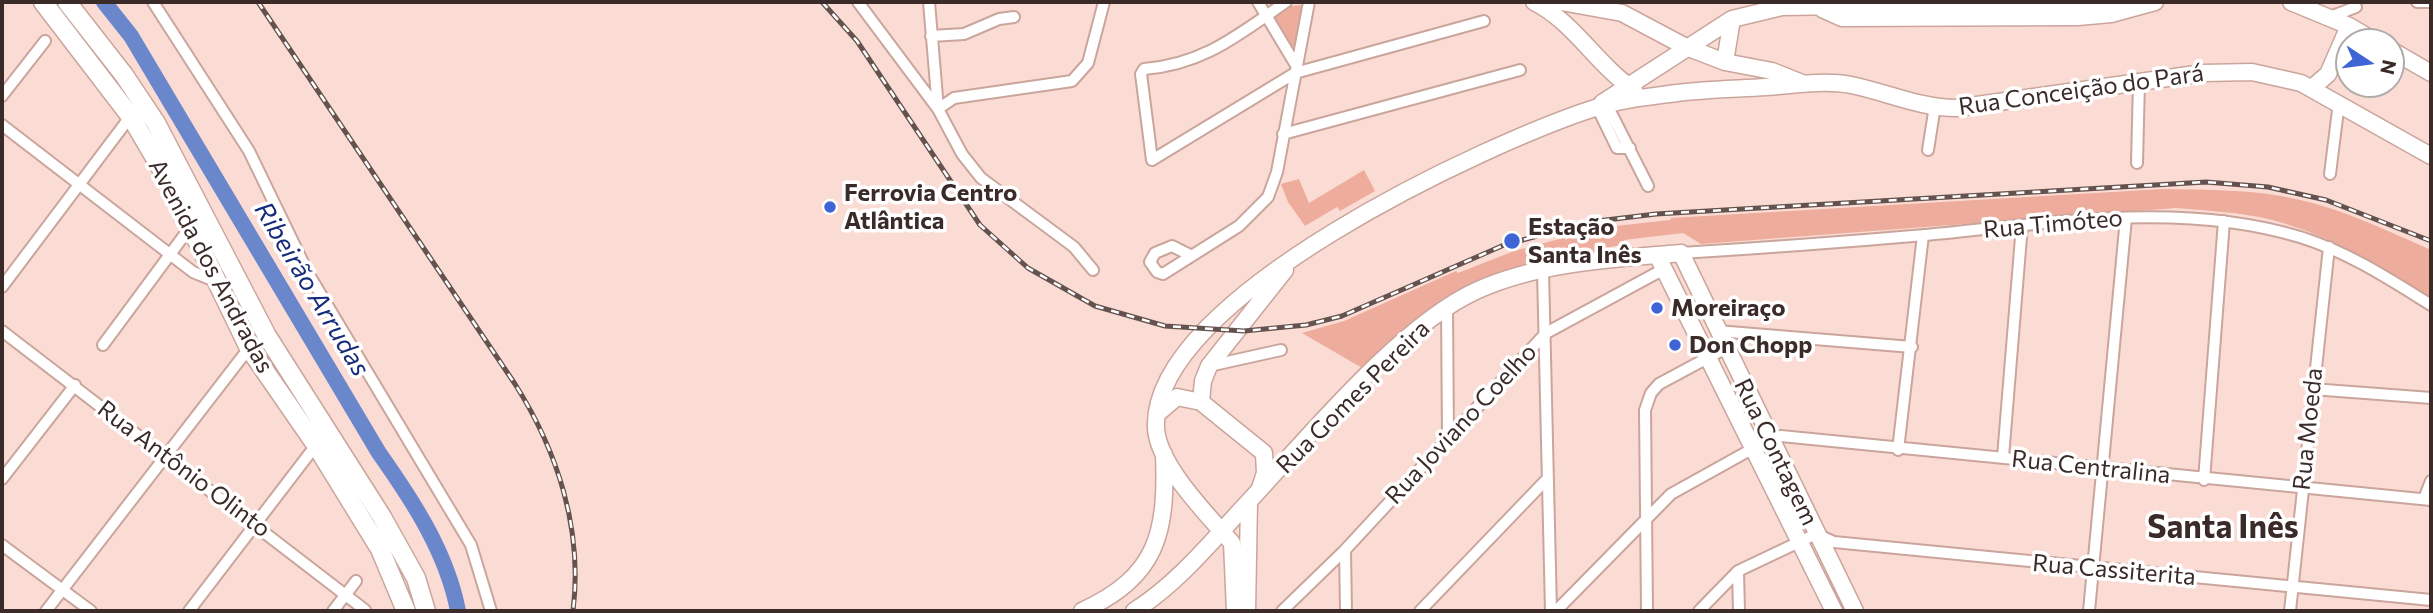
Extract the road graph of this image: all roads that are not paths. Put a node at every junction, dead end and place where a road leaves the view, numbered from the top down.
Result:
1 (43, 2) edge
2 (66, 2) edge
3 (153, 2) edge
4 (858, 2) edge
5 (929, 2) edge
6 (1104, 2) edge
7 (1258, 2) edge
8 (1286, 2) edge
9 (1309, 2) edge
10 (1534, 2) edge
11 (1561, 2) edge
12 (2109, 2) edge
13 (2155, 2) edge
14 (2291, 2) edge
15 (2417, 2) edge
16 (2431, 2) edge
17 (2357, 4) edge
18 (1816, 7) junction
19 (1266, 16) junction
20 (1014, 17) dead end
21 (2330, 17) junction
22 (1732, 19) junction
23 (1483, 21) dead end
24 (2349, 26) junction
25 (2352, 28) edge
26 (931, 36) junction
27 (45, 41) dead end
28 (1686, 47) junction
29 (2405, 58) edge
30 (1725, 62) junction
31 (1296, 70) junction
32 (1520, 70) dead end
33 (1610, 71) junction
34 (2431, 74) edge
35 (2139, 82) junction
36 (1806, 84) junction
37 (1628, 86) junction
38 (2312, 88) junction
39 (2, 96) edge
40 (1645, 97) junction
41 (140, 98) junction
42 (2339, 102) junction
43 (1602, 106) junction
44 (1935, 106) junction
45 (938, 109) junction
46 (131, 117) junction
47 (2, 125) edge
48 (1283, 134) junction
49 (1928, 150) dead end
50 (2431, 156) edge
51 (2137, 163) dead end
52 (2330, 174) dead end
53 (78, 184) junction
54 (1648, 186) dead end
55 (2126, 218) junction
56 (2224, 221) junction
57 (2022, 225) junction
58 (191, 226) junction
59 (1923, 235) junction
60 (2329, 247) junction
61 (168, 253) junction
62 (1681, 253) junction
63 (1190, 255) dead end
64 (1293, 259) junction
65 (1661, 262) junction
66 (1093, 270) dead end
67 (1543, 271) junction
68 (215, 281) junction
69 (2, 287) edge
70 (2431, 305) edge
71 (1447, 308) junction
72 (2, 331) edge
73 (1717, 331) junction
74 (1546, 332) junction
75 (103, 345) dead end
76 (1912, 347) junction
77 (249, 348) junction
78 (1726, 348) junction
79 (1280, 350) dead end
80 (1710, 356) junction
81 (1209, 366) junction
82 (75, 385) junction
83 (2312, 389) junction
84 (2431, 398) edge
85 (1201, 402) junction
86 (1157, 414) junction
87 (1448, 437) junction
88 (1770, 439) junction
89 (316, 445) junction
90 (1754, 448) junction
91 (1898, 450) junction
92 (1164, 452) junction
93 (1264, 453) junction
94 (163, 455) junction
95 (2003, 457) junction
96 (1289, 459) junction
97 (2104, 467) junction
98 (2, 479) edge
99 (1547, 479) junction
100 (2204, 480) junction
101 (2431, 481) edge
102 (2302, 487) junction
103 (1254, 496) junction
104 (2428, 499) edge
105 (1646, 520) junction
106 (255, 522) junction
107 (1222, 532) junction
108 (1816, 534) junction
109 (1800, 542) junction
110 (2, 545) edge
111 (1345, 550) junction
112 (2092, 569) junction
113 (1738, 571) junction
114 (356, 581) dead end
115 (2292, 586) junction
116 (63, 589) junction
117 (346, 595) junction
118 (2431, 600) edge
119 (365, 610) edge
120 (1136, 610) edge
121 (46, 611) edge
122 (92, 611) edge
123 (189, 611) edge
124 (333, 611) edge
125 (406, 611) edge
126 (426, 611) edge
127 (491, 611) edge
128 (1082, 611) edge
129 (1235, 611) edge
130 (1247, 611) edge
131 (1282, 611) edge
132 (1346, 611) edge
133 (1420, 611) edge
134 (1553, 611) edge
135 (1647, 611) edge
136 (1699, 611) edge
137 (1739, 611) edge
138 (1834, 611) edge
139 (1855, 611) edge
140 (2089, 611) edge
141 (2290, 611) edge

1 - 46 main road, Avenida dos Andradas
2 - 41 main road, Avenida dos Andradas
3 - 127 street
4 - 45 street
5 - 26 street
6 - 45 street
7 - 19 street
8 - 19 street
9 - 31 street
10 - 33 main road
11 - 28 main road
12 - 18 main road
13 - 18 main road
14 - 21 main road
15 - 16 street
17 - 21 street
17 - 24 street
18 - 22 main road
19 - 31 street
19 - 31 street
20 - 26 street
21 - 24 main road
22 - 28 main road
22 - 30 main road
23 - 31 street
24 - 25 main road
24 - 38 main road
26 - 45 street
27 - 39 street
28 - 30 main road
28 - 37 main road
29 - 34 main road
30 - 36 main road
31 - 48 street
32 - 48 street
33 - 37 main road
33 - 43 main road
35 - 38 main road, Rua Conceição do Pará
35 - 44 main road, Rua Conceição do Pará
35 - 51 street
36 - 40 main road, Rua Conceição do Pará
36 - 44 main road, Rua Conceição do Pará
37 - 40 main road
37 - 43 main road
38 - 42 main road, Rua Conceição do Pará
40 - 43 main road, Rua Conceição do Pará
41 - 46 street
41 - 126 main road, Avenida dos Andradas
42 - 50 main road, Rua Conceição do Pará
42 - 52 street
43 - 54 street
43 - 64 main road, Rua Conceição do Pará
44 - 49 street
45 - 66 street
46 - 53 street
46 - 58 main road, Avenida dos Andradas
47 - 53 street
48 - 63 street
53 - 61 street
53 - 69 street
55 - 56 street, Rua Timóteo
55 - 57 street, Rua Timóteo
55 - 97 street
56 - 60 street, Rua Timóteo
56 - 100 street
57 - 59 street, Rua Timóteo
57 - 95 street
58 - 61 street
58 - 68 main road, Avenida dos Andradas
59 - 62 street, Rua Timóteo
59 - 76 street
60 - 70 street, Rua Timóteo
60 - 83 street, Rua Moeda
61 - 68 street
61 - 75 street
62 - 65 main road, Rua Timóteo
62 - 73 main road, Rua Contagem
64 - 81 main road
64 - 86 main road, Rua Conceição do Pará
65 - 67 main road, Rua Gomes Pereira
65 - 74 street, Rua Joviano Coelho
65 - 80 main road, Rua Contagem
67 - 71 main road, Rua Gomes Pereira
67 - 74 street
68 - 77 main road, Avenida dos Andradas
71 - 87 street
71 - 96 main road, Rua Gomes Pereira
72 - 82 street, Rua Antônio Olinto
73 - 76 street
73 - 78 main road, Rua Contagem
74 - 87 street, Rua Joviano Coelho
74 - 99 street
76 - 91 street
77 - 89 main road, Avenida dos Andradas
77 - 94 street
78 - 80 street
78 - 88 main road, Rua Contagem
79 - 81 street
80 - 90 main road, Rua Contagem
80 - 105 street
81 - 85 main road
82 - 94 street, Rua Antônio Olinto
82 - 98 street
83 - 84 street
83 - 102 street, Rua Moeda
85 - 86 main road
85 - 93 main road
86 - 92 main road
87 - 111 street, Rua Joviano Coelho
88 - 90 street, Rua Centralina
88 - 91 street, Rua Centralina
88 - 108 main road, Rua Contagem
89 - 106 street
89 - 125 main road, Avenida dos Andradas
90 - 105 street, Rua Centralina
90 - 109 main road, Rua Contagem
91 - 95 street, Rua Centralina
92 - 107 main road
92 - 128 main road
93 - 96 main road
93 - 103 main road
94 - 106 street, Rua Antônio Olinto
94 - 116 street
95 - 97 street, Rua Centralina
96 - 103 main road, Rua Gomes Pereira
97 - 100 street, Rua Centralina
97 - 112 street
99 - 133 street
99 - 134 street
100 - 102 street, Rua Centralina
101 - 104 street
102 - 104 street, Rua Centralina
102 - 115 street, Rua Moeda
103 - 107 main road, Rua Gomes Pereira
103 - 130 main road
105 - 134 street, Rua Centralina
105 - 135 street
106 - 117 street, Rua Antônio Olinto
106 - 123 street
107 - 120 main road, Rua Gomes Pereira
107 - 129 main road
108 - 109 street
108 - 112 street, Rua Cassiterita
108 - 139 main road, Rua Contagem
109 - 113 street
109 - 138 main road, Rua Contagem
110 - 116 street
111 - 131 street, Rua Joviano Coelho
111 - 132 street
112 - 115 street, Rua Cassiterita
112 - 140 street
113 - 136 street
113 - 137 street
114 - 117 street
115 - 118 street, Rua Cassiterita
115 - 141 street, Rua Moeda
116 - 121 street
116 - 122 street
117 - 119 street, Rua Antônio Olinto
117 - 124 street

